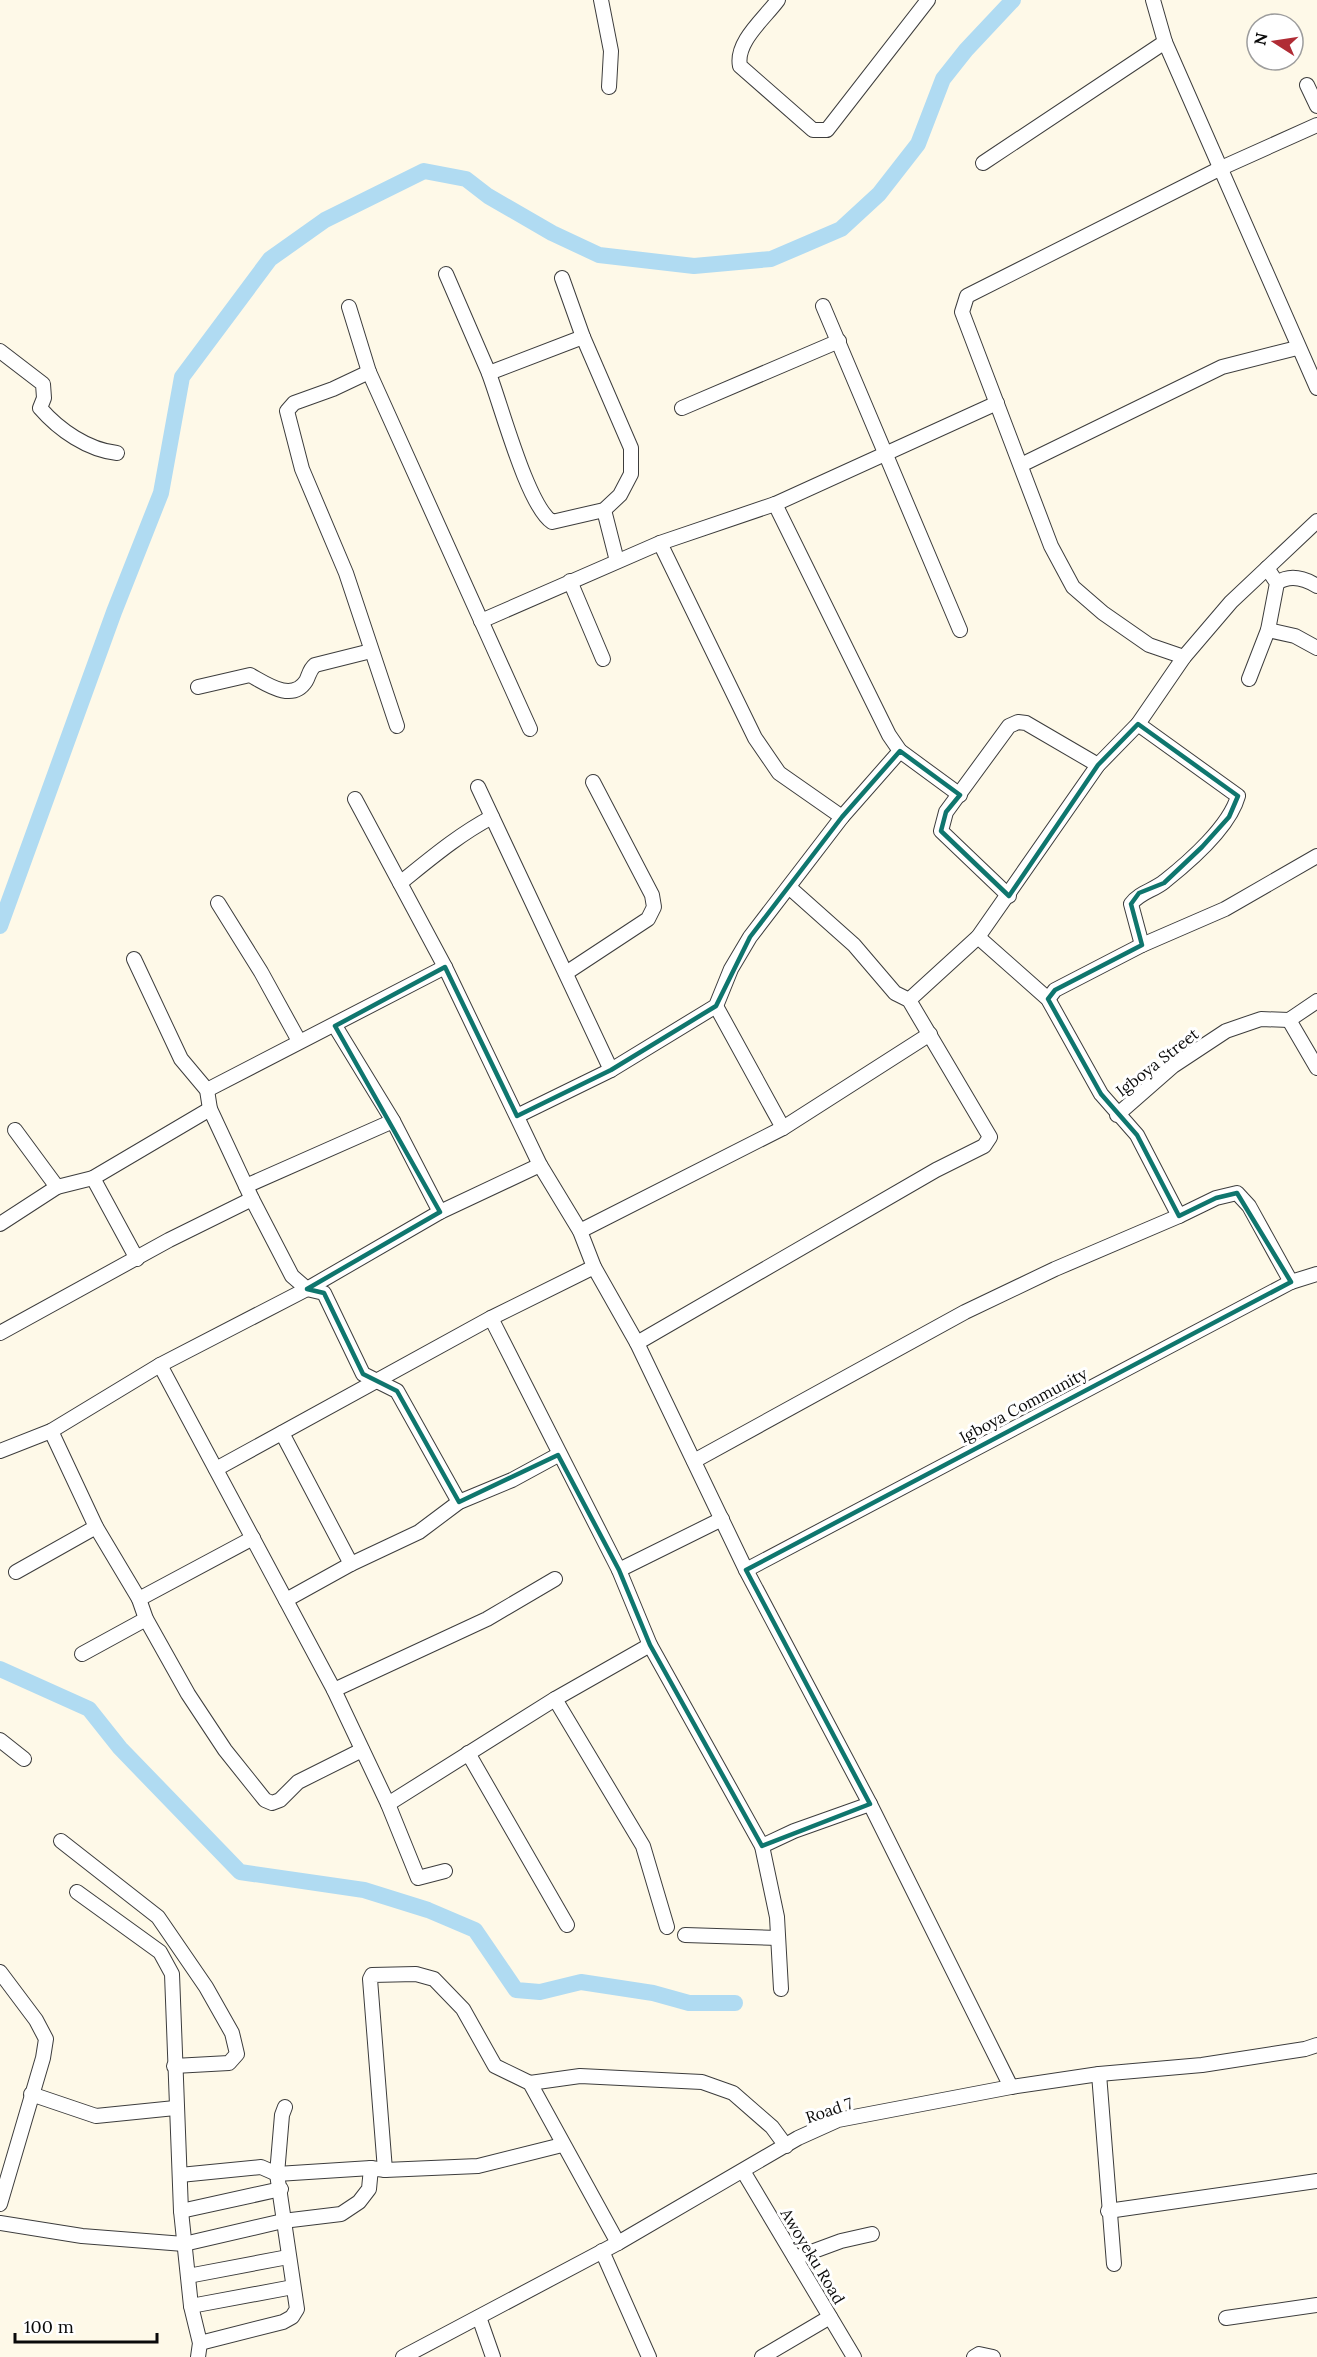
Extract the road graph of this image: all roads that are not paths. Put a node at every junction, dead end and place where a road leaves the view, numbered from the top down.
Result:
1 (601, 0) edge
2 (778, 0) edge
3 (928, 0) edge
4 (1153, 0) edge
5 (1165, 42) junction
6 (1307, 86) dead end
7 (609, 87) dead end
8 (1317, 106) edge
9 (1317, 125) edge
10 (983, 163) dead end
11 (1219, 169) junction
12 (446, 274) dead end
13 (562, 278) dead end
14 (823, 306) dead end
15 (349, 307) dead end
16 (583, 337) junction
17 (839, 341) junction
18 (1297, 348) junction
19 (0, 351) edge
20 (369, 372) junction
21 (489, 373) junction
22 (1317, 388) edge
23 (997, 403) junction
24 (682, 408) dead end
25 (884, 452) junction
26 (117, 453) dead end
27 (1021, 465) junction
28 (776, 504) junction
29 (604, 510) junction
30 (1317, 521) edge
31 (660, 543) junction
32 (617, 561) junction
33 (1267, 568) junction
34 (570, 581) junction
35 (1277, 582) junction
36 (1317, 586) edge
37 (481, 621) junction
38 (960, 630) dead end
39 (1268, 630) junction
40 (1317, 648) edge
41 (371, 651) junction
42 (1184, 657) junction
43 (603, 659) dead end
44 (1249, 678) dead end
45 (198, 687) dead end
46 (1138, 724) junction
47 (398, 726) dead end
48 (530, 729) dead end
49 (900, 751) junction
50 (1098, 765) junction
51 (593, 782) dead end
52 (478, 787) dead end
53 (960, 795) junction
54 (355, 800) dead end
55 (492, 817) junction
56 (842, 817) junction
57 (1317, 856) edge
58 (400, 883) junction
59 (790, 888) junction
60 (1009, 896) junction
61 (218, 903) dead end
62 (978, 937) junction
63 (1142, 945) junction
64 (134, 959) dead end
65 (445, 967) junction
66 (566, 973) junction
67 (909, 999) junction
68 (1048, 999) junction
69 (1317, 1001) edge
70 (716, 1006) junction
71 (1289, 1020) junction
72 (335, 1026) junction
73 (930, 1034) junction
74 (299, 1041) junction
75 (1317, 1068) edge
76 (611, 1070) junction
77 (207, 1090) junction
78 (210, 1108) junction
79 (1117, 1115) junction
80 (517, 1116) junction
81 (393, 1121) junction
82 (783, 1128) junction
83 (15, 1130) dead end
84 (540, 1165) junction
85 (93, 1178) junction
86 (57, 1187) junction
87 (249, 1193) junction
88 (440, 1212) junction
89 (1179, 1216) junction
90 (0, 1224) edge
91 (580, 1231) junction
92 (137, 1259) junction
93 (594, 1267) junction
94 (1317, 1274) edge
95 (1291, 1282) junction
96 (307, 1289) junction
97 (491, 1318) junction
98 (0, 1333) edge
99 (637, 1343) junction
100 (160, 1365) junction
101 (378, 1380) junction
102 (51, 1431) junction
103 (282, 1433) junction
104 (0, 1451) edge
105 (558, 1455) junction
106 (694, 1461) junction
107 (216, 1469) junction
108 (459, 1502) junction
109 (722, 1519) junction
110 (96, 1527) junction
111 (253, 1538) junction
112 (351, 1564) junction
113 (619, 1570) junction
114 (746, 1570) junction
115 (16, 1572) dead end
116 (555, 1580) dead end
117 (139, 1599) junction
118 (286, 1600) junction
119 (146, 1619) junction
120 (650, 1646) junction
121 (82, 1654) dead end
122 (334, 1690) junction
123 (555, 1700) junction
124 (0, 1740) edge
125 (362, 1750) junction
126 (468, 1753) junction
127 (24, 1759) dead end
128 (388, 1804) junction
129 (870, 1804) junction
130 (61, 1841) dead end
131 (762, 1846) junction
132 (445, 1871) dead end
133 (77, 1892) dead end
134 (567, 1925) dead end
135 (667, 1927) dead end
136 (685, 1935) dead end
137 (778, 1938) junction
138 (0, 1972) edge
139 (781, 1989) dead end
140 (1317, 2045) edge
141 (174, 2066) junction
142 (1099, 2074) junction
143 (530, 2083) junction
144 (1011, 2087) junction
145 (31, 2094) junction
146 (285, 2107) dead end
147 (175, 2108) junction
148 (562, 2145) junction
149 (786, 2146) junction
150 (371, 2168) junction
151 (385, 2170) junction
152 (743, 2171) junction
153 (277, 2174) junction
154 (180, 2175) junction
155 (1317, 2181) edge
156 (281, 2189) junction
157 (0, 2204) edge
158 (181, 2211) junction
159 (1108, 2211) junction
160 (283, 2221) junction
161 (0, 2223) edge
162 (872, 2234) dead end
163 (618, 2242) junction
164 (184, 2244) junction
165 (602, 2251) junction
166 (288, 2257) junction
167 (795, 2258) junction
168 (1113, 2264) dead end
169 (188, 2276) junction
170 (293, 2287) junction
171 (191, 2306) junction
172 (1317, 2306) edge
173 (479, 2317) junction
174 (830, 2317) junction
175 (1226, 2318) dead end
176 (199, 2350) edge
177 (403, 2357) edge
178 (493, 2357) edge
179 (649, 2357) edge
180 (762, 2357) edge
181 (854, 2357) edge
182 (974, 2357) edge
183 (993, 2357) edge

1 - 7 street
2 - 3 street
4 - 5 street
5 - 10 street
5 - 11 street
6 - 8 street
9 - 11 street
11 - 18 street
11 - 23 street
12 - 21 street
13 - 16 street
14 - 17 street
15 - 20 street
16 - 21 street
16 - 29 street
17 - 24 street
17 - 25 street
18 - 22 street
18 - 27 street
19 - 26 street
20 - 37 street
20 - 41 street
21 - 29 street
23 - 25 street
23 - 27 street
25 - 28 street
25 - 38 street
27 - 42 street
28 - 31 street
28 - 49 street
29 - 32 street
30 - 33 street
31 - 32 street
31 - 56 street
32 - 34 street
33 - 35 street
33 - 42 street
34 - 37 street
34 - 43 street
35 - 36 street
35 - 39 street
37 - 48 street
39 - 40 street
39 - 44 street
41 - 45 street
41 - 47 street
42 - 46 street
46 - 50 street
46 - 63 street
49 - 53 street
49 - 56 street
50 - 53 street
50 - 60 street
51 - 66 street
52 - 55 street
53 - 60 street
54 - 58 street
55 - 58 street
55 - 66 street
56 - 59 street
57 - 63 street
58 - 65 street
59 - 67 street
59 - 70 street
60 - 62 street
61 - 74 street
62 - 67 street
62 - 68 street
63 - 68 street
64 - 77 street
65 - 72 street
65 - 80 street
66 - 76 street
67 - 73 street
68 - 79 street
69 - 71 street
70 - 76 street
70 - 82 street
71 - 75 street
71 - 79 street, Igboya Street
72 - 74 street
72 - 81 street
73 - 82 street
73 - 99 street
74 - 77 street
76 - 80 street
77 - 78 street
78 - 85 street
78 - 87 street
79 - 89 street
80 - 84 street
81 - 87 street
81 - 88 street
82 - 91 street
83 - 86 street
84 - 88 street
84 - 91 street
85 - 86 street
85 - 92 street
86 - 90 street
87 - 92 street
87 - 96 street
88 - 96 street
89 - 95 street
89 - 106 street
91 - 93 street
92 - 98 street
93 - 97 street
93 - 99 street
94 - 95 street, Igboya Community
95 - 114 street, Igboya Community
96 - 100 street
96 - 101 street
97 - 101 street
97 - 105 street
99 - 106 street
100 - 102 street
100 - 107 street
101 - 103 street
101 - 108 street
102 - 104 street
102 - 110 street
103 - 107 street
103 - 112 street
105 - 108 street
105 - 113 street
106 - 109 street
107 - 111 street
108 - 112 street
109 - 113 street
109 - 114 street
110 - 115 street
110 - 117 street
111 - 117 street
111 - 118 street
112 - 118 street
113 - 120 street
114 - 129 street
116 - 122 street
117 - 119 street
118 - 122 street
119 - 121 street
119 - 125 street
120 - 123 street
120 - 131 street
122 - 125 street
123 - 126 street
123 - 135 street
124 - 127 street
125 - 128 street
126 - 128 street
126 - 134 street
128 - 132 street
129 - 131 street
129 - 144 street
130 - 141 street
131 - 137 street
133 - 141 street
136 - 137 street
137 - 139 street
138 - 145 street
140 - 142 street, Road 7
141 - 147 street
142 - 144 street, Road 7
142 - 159 street
143 - 148 street
143 - 149 street
143 - 151 street
144 - 149 street, Road 7
145 - 147 street
145 - 157 street
146 - 153 street
147 - 154 street
148 - 151 street
148 - 163 street
149 - 152 street, Road 7
150 - 151 street
150 - 153 street
150 - 160 street
152 - 163 street, Road 7
152 - 167 street, Awoyeku Road
153 - 154 street
153 - 156 street
154 - 158 street
155 - 159 street
156 - 158 street
156 - 160 street
158 - 164 street
159 - 168 street
160 - 164 street
160 - 166 street
161 - 164 street
162 - 167 street
163 - 165 street, Road 7
164 - 169 street
165 - 173 street, Road 7
165 - 179 street
166 - 169 street
166 - 170 street
167 - 174 street, Awoyeku Road
169 - 171 street
170 - 171 street
170 - 176 street
171 - 176 street
172 - 175 street
173 - 177 street, Road 7
173 - 178 street
174 - 180 street
174 - 181 street, Awoyeku Road
182 - 183 street

